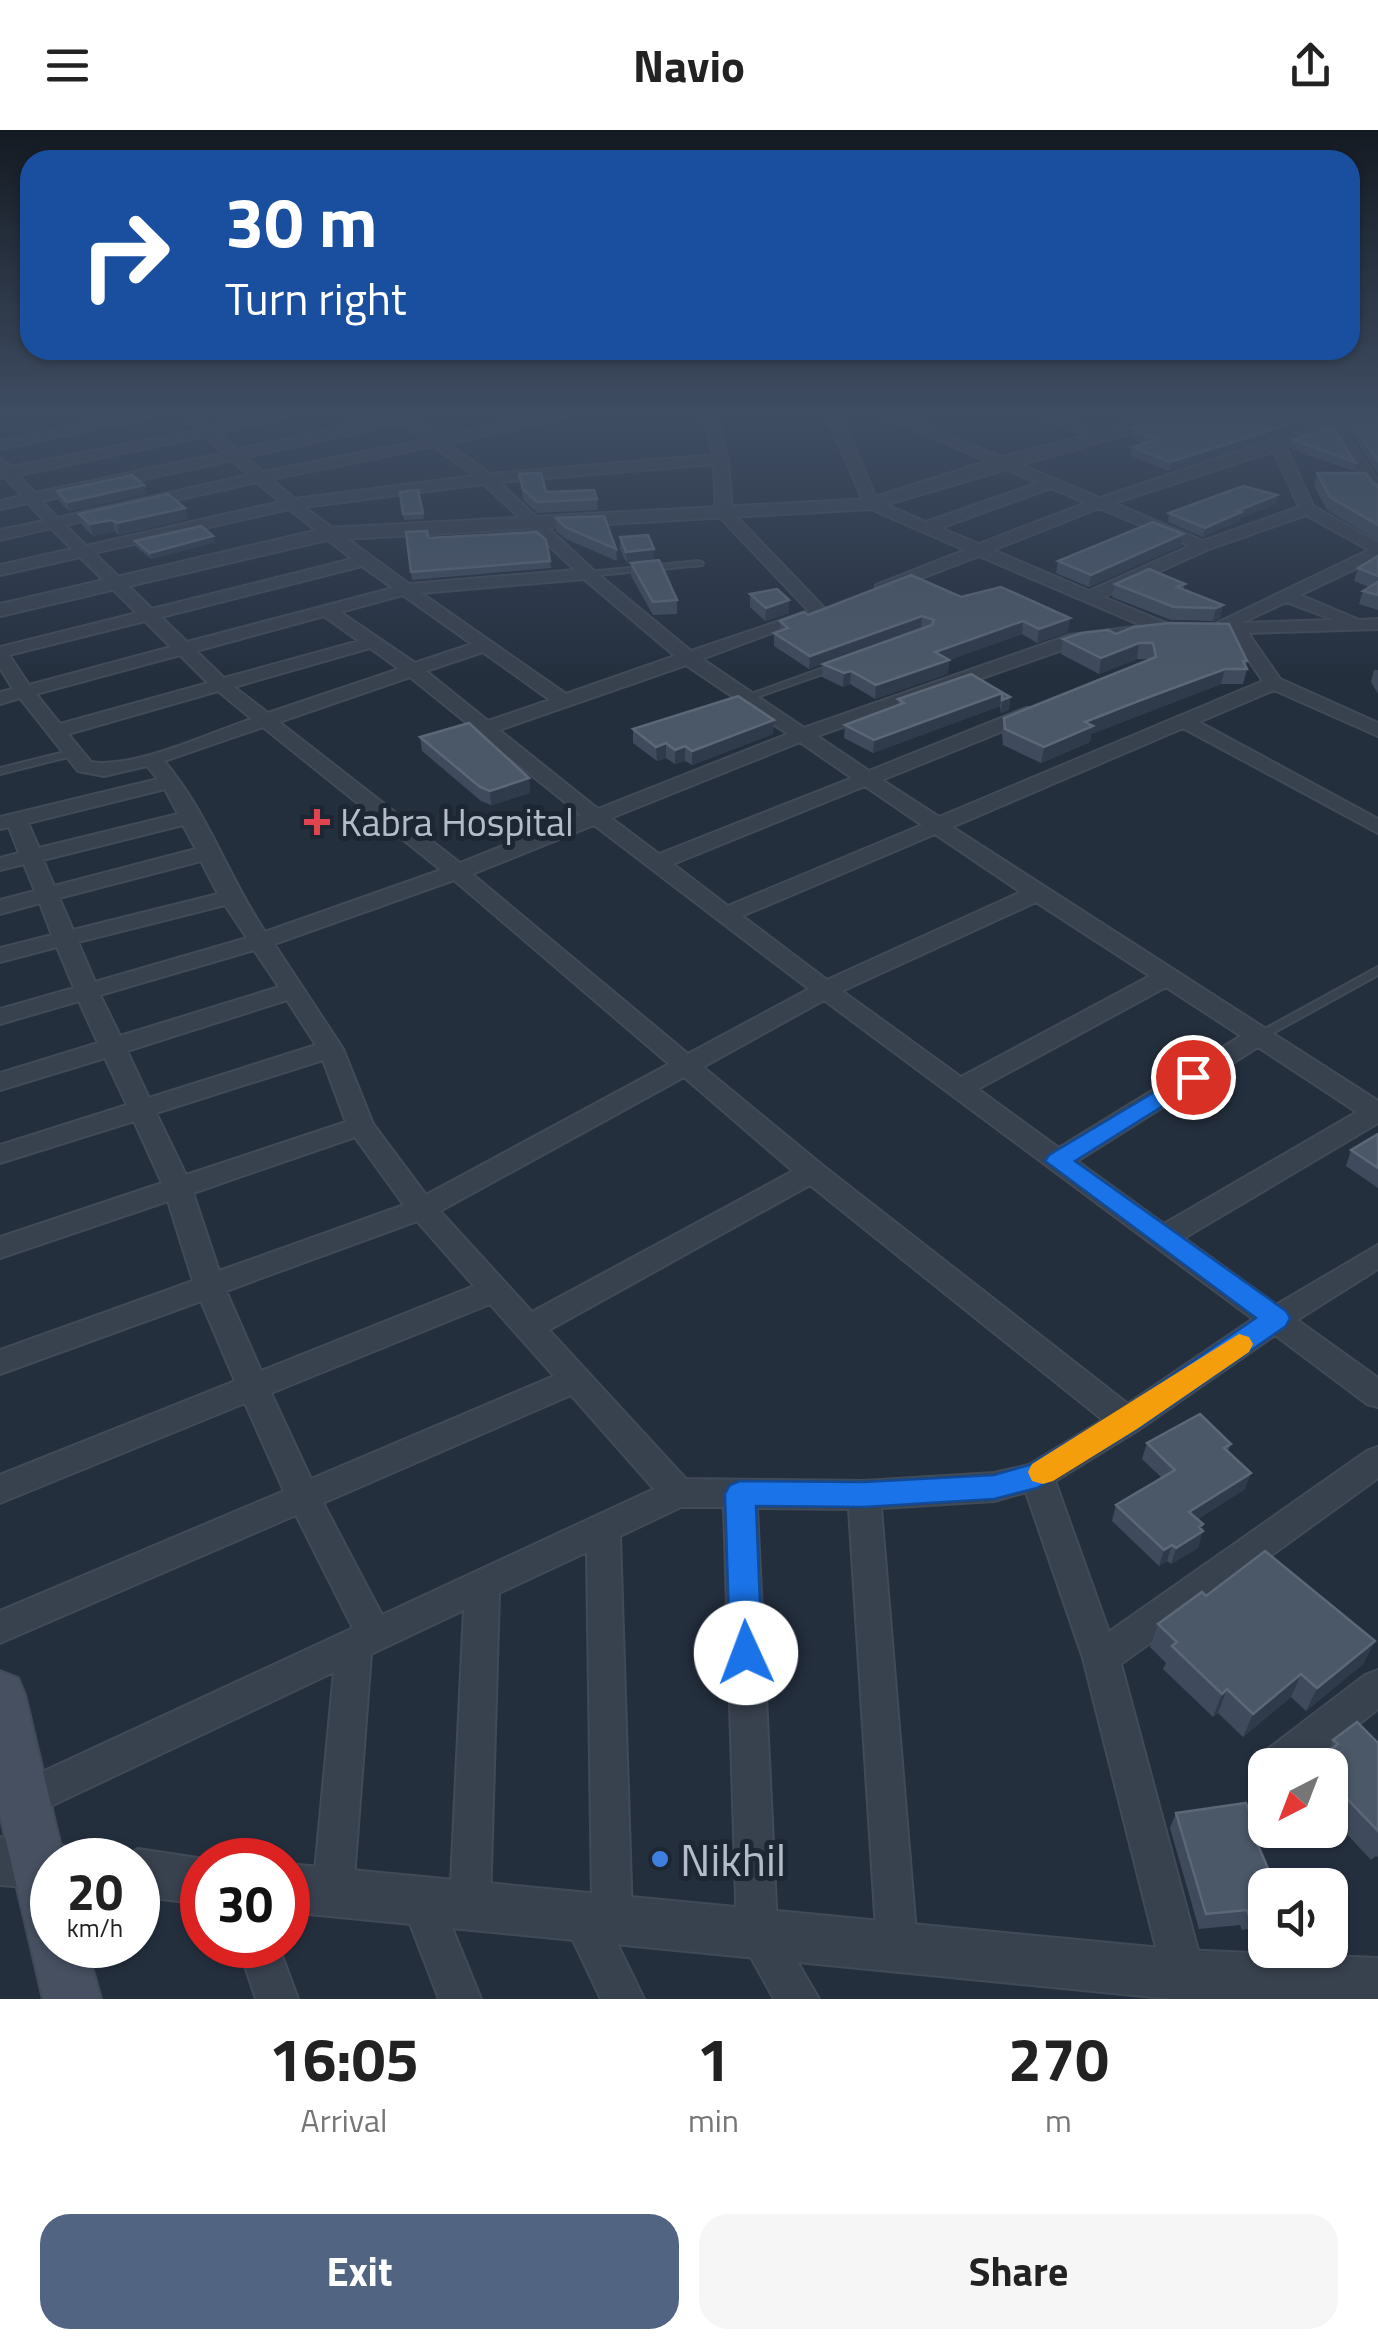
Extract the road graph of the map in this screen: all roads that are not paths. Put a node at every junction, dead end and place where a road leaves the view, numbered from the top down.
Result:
1 (36, 503) edge
2 (140, 503) edge
3 (296, 503) edge
4 (514, 503) edge
5 (723, 503) edge
6 (997, 503) edge
7 (1304, 503) edge
8 (290, 504) junction
9 (870, 504) joint
10 (1097, 504) joint
11 (1307, 509) junction
12 (724, 514) junction
13 (54, 522) junction
14 (538, 525) junction
15 (928, 528) junction
16 (328, 534) junction
17 (0, 535) edge
18 (1204, 546) junction
19 (980, 550) junction
20 (86, 551) junction
21 (1378, 551) edge
22 (367, 560) junction
23 (698, 562) dead end
24 (0, 570) edge
25 (588, 574) junction
26 (115, 582) junction
27 (407, 589) junction
28 (874, 591) edge
29 (1091, 596) junction
30 (1286, 596) junction
31 (838, 605) edge
32 (0, 610) edge
33 (327, 611) junction
34 (820, 612) junction
35 (150, 616) junction
36 (1373, 624) edge
37 (1166, 629) junction
38 (1213, 630) junction
39 (1237, 630) junction
40 (370, 644) junction
41 (486, 645) junction
42 (188, 650) junction
43 (0, 654) edge
44 (688, 658) junction
45 (853, 660) edge
46 (413, 670) junction
47 (1274, 683) junction
48 (221, 685) junction
49 (24, 691) junction
50 (0, 698) edge
51 (745, 698) junction
52 (564, 701) junction
53 (1052, 704) edge
54 (264, 720) junction
55 (1184, 722) junction
56 (486, 728) junction
57 (1378, 730) edge
58 (56, 731) junction
59 (799, 736) junction
60 (73, 754) junction
61 (152, 759) junction
62 (0, 772) edge
63 (868, 781) junction
64 (172, 782) junction
65 (595, 816) junction
66 (191, 817) junction
67 (8, 821) edge
68 (936, 824) junction
69 (1378, 828) edge
70 (210, 852) junction
71 (34, 856) junction
72 (657, 863) junction
73 (0, 864) edge
74 (457, 872) junction
75 (1037, 893) junction
76 (48, 894) junction
77 (231, 897) junction
78 (0, 907) edge
79 (726, 915) junction
80 (64, 938) junction
81 (261, 941) junction
82 (0, 954) edge
83 (1378, 970) edge
84 (1168, 976) junction
85 (826, 990) junction
86 (292, 991) junction
87 (88, 992) junction
88 (0, 1017) edge
89 (1260, 1034) junction
90 (112, 1047) junction
91 (331, 1049) junction
92 (684, 1067) junction
93 (0, 1082) edge
94 (960, 1089) junction
95 (140, 1110) junction
96 (1377, 1112) edge
97 (361, 1126) junction
98 (0, 1154) edge
99 (1057, 1161) junction
100 (812, 1172) junction
101 (178, 1188) junction
102 (422, 1210) junction
103 (1162, 1238) junction
104 (0, 1248) edge
105 (1378, 1255) edge
106 (210, 1286) junction
107 (494, 1290) junction
108 (1276, 1318) junction
109 (527, 1328) junction
110 (0, 1362) edge
111 (574, 1381) junction
112 (253, 1387) junction
113 (1378, 1395) edge
114 (1127, 1421) junction
115 (1378, 1460) edge
116 (1037, 1476) junction
117 (0, 1489) edge
118 (678, 1493) junction
119 (740, 1494) junction
120 (864, 1494) junction
121 (303, 1497) junction
122 (602, 1528) junction
123 (482, 1585) junction
124 (0, 1627) edge
125 (364, 1641) junction
126 (1101, 1658) junction
127 (1378, 1687) edge
128 (0, 1694) edge
129 (1298, 1748) edge
130 (23, 1800) junction
131 (29, 1863) edge
132 (310, 1890) edge
133 (422, 1900) junction
134 (470, 1904) junction
135 (596, 1916) junction
136 (757, 1932) junction
137 (897, 1945) junction
138 (63, 1968) edge
139 (267, 1968) edge
140 (1378, 1983) edge
141 (1186, 1987) edge
142 (72, 1999) edge
143 (278, 1999) edge
144 (460, 1999) edge
145 (623, 1999) edge
146 (798, 1999) edge

1 - 13 street
2 - 13 street
3 - 8 street
4 - 14 street
5 - 12 street
6 - 15 street
7 - 11 street
8 - 16 street
8 - 20 street
9 - 12 street
9 - 15 street
10 - 18 street
10 - 19 street
11 - 18 street
11 - 21 street
12 - 14 street
12 - 34 street
13 - 17 street
13 - 20 street
14 - 16 street
14 - 25 street
15 - 19 street
16 - 22 street
16 - 26 street
18 - 29 street
19 - 28 street
19 - 29 street
20 - 24 street
20 - 26 street
21 - 30 street
22 - 27 street
22 - 35 street
23 - 25 lane
25 - 27 street
25 - 44 street
26 - 32 street
26 - 35 street
27 - 33 street
27 - 41 street
29 - 37 street
30 - 36 street
30 - 38 street
31 - 34 street
33 - 40 street
33 - 42 street
34 - 44 street
35 - 42 street
35 - 43 street
36 - 39 street
37 - 38 street
37 - 59 street
38 - 39 street
39 - 47 street
40 - 46 street
40 - 48 street
41 - 46 street
41 - 52 street
42 - 48 street
42 - 49 street
43 - 49 street
44 - 51 street
44 - 52 street
45 - 51 lane
46 - 54 street
46 - 56 street
47 - 55 street
47 - 57 street
48 - 54 street
48 - 58 street
49 - 50 street
49 - 58 street
51 - 59 street
52 - 56 street
53 - 63 street
54 - 61 street
54 - 74 street
55 - 68 street
55 - 69 street
56 - 65 street
58 - 60 street
59 - 63 street
59 - 65 street
60 - 61 street
60 - 62 lane
61 - 64 street
63 - 68 street
63 - 72 street
64 - 66 street
64 - 67 street
65 - 72 street
65 - 74 street
66 - 70 street
66 - 71 street
67 - 71 street
68 - 75 street
68 - 79 street
70 - 76 street
70 - 77 street
71 - 73 street
71 - 76 street
72 - 79 street
74 - 81 street
74 - 92 street
75 - 84 street
75 - 85 street
76 - 78 street
76 - 80 street
77 - 80 street
77 - 81 street
79 - 85 street
80 - 82 street
80 - 87 street
81 - 86 street
81 - 87 street
83 - 89 lane
84 - 89 street
84 - 94 street
85 - 92 street
85 - 94 street
86 - 90 street
86 - 91 street
87 - 88 street
87 - 90 street
89 - 96 street
89 - 99 street
90 - 93 street
90 - 95 street
91 - 95 street
91 - 97 street
92 - 100 street
92 - 102 street
94 - 99 street
95 - 98 street
95 - 101 street
96 - 103 street
97 - 101 street
97 - 102 street
99 - 103 street
100 - 109 street
100 - 114 street
101 - 104 street
101 - 106 street
102 - 106 street
102 - 107 street
103 - 108 street
105 - 108 street
106 - 110 street
106 - 112 street
107 - 109 street
107 - 112 street
108 - 113 street
108 - 114 street
109 - 111 street
111 - 118 street
111 - 121 street
112 - 117 street
112 - 121 street
114 - 116 street
115 - 126 street
116 - 120 street
116 - 126 street
118 - 119 street
118 - 122 street
119 - 120 street
119 - 136 street
120 - 137 street
121 - 124 street
121 - 125 street
122 - 123 street
122 - 135 street
123 - 125 street
123 - 134 street
125 - 130 street
125 - 132 street
126 - 141 street
127 - 129 street
128 - 130 main road
130 - 131 main road
132 - 133 street
133 - 134 street
133 - 144 street
134 - 135 street
135 - 136 street
135 - 145 street
136 - 137 street
136 - 146 street
137 - 141 street
138 - 142 main road
139 - 143 street
140 - 141 street

